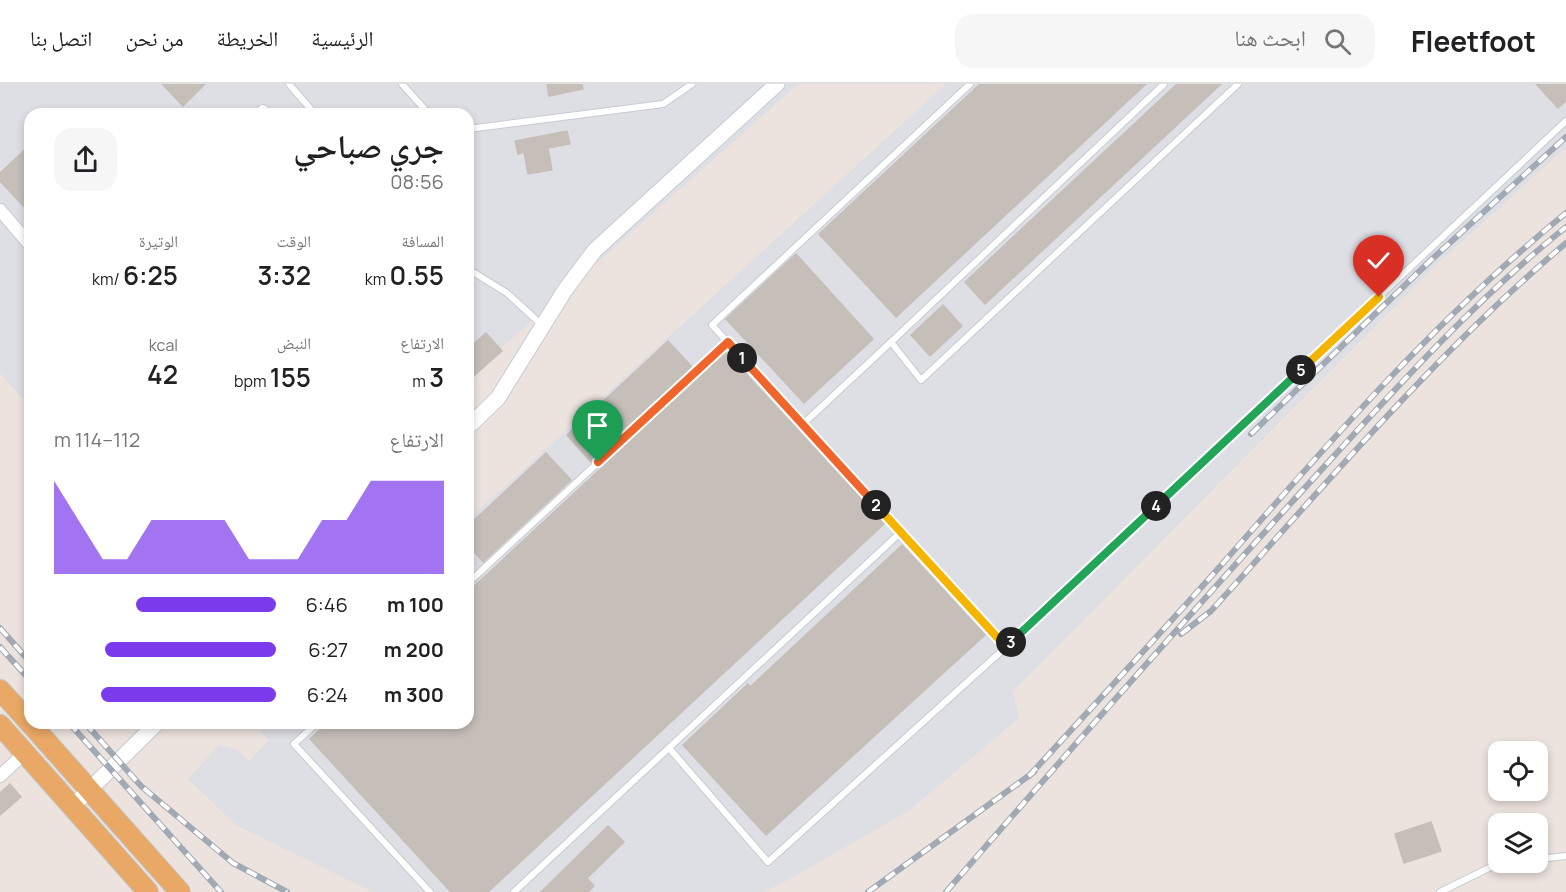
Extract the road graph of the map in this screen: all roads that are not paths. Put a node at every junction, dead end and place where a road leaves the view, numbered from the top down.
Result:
1 (289, 84) edge
2 (402, 84) edge
3 (692, 84) edge
4 (777, 84) edge
5 (970, 84) edge
6 (1164, 84) edge
7 (1238, 84) edge
8 (310, 108) edge
9 (424, 108) edge
10 (1566, 121) edge
11 (474, 128) edge
12 (0, 210) edge
13 (24, 238) edge
14 (474, 273) edge
15 (544, 326) junction
16 (728, 342) junction
17 (891, 342) junction
18 (474, 421) edge
19 (803, 424) junction
20 (901, 532) junction
21 (474, 577) edge
22 (1006, 647) junction
23 (0, 690) edge
24 (24, 716) edge
25 (0, 725) edge
26 (35, 729) edge
27 (151, 729) edge
28 (310, 729) edge
29 (669, 748) junction
30 (25, 753) junction
31 (0, 776) edge
32 (90, 789) junction
33 (73, 806) junction
34 (1566, 856) edge
35 (1548, 858) edge
36 (1488, 869) edge
37 (148, 892) edge
38 (180, 892) edge
39 (430, 892) edge
40 (514, 892) edge
41 (1440, 892) edge

1 - 8 lane
2 - 9 lane
3 - 11 lane
4 - 15 street
5 - 16 lane
6 - 17 lane
7 - 17 lane
10 - 22 lane
12 - 13 street
14 - 15 lane
15 - 18 street
16 - 19 lane
16 - 21 lane
17 - 19 lane
19 - 20 lane
20 - 22 lane
20 - 29 lane
22 - 29 lane
23 - 24 main road
25 - 30 main road
26 - 32 main road
27 - 32 street
28 - 39 lane
29 - 40 lane
30 - 31 street
30 - 33 main road
32 - 33 street
32 - 38 main road
33 - 37 main road
34 - 35 lane
36 - 41 lane

